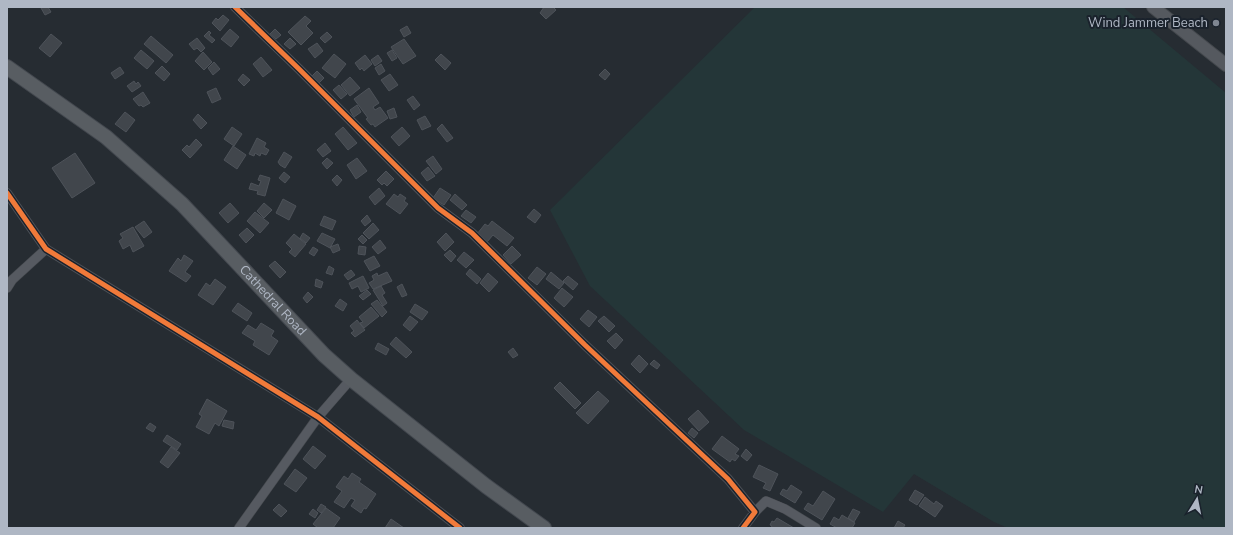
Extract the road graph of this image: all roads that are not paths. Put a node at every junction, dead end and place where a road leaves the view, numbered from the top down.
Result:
1 (235, 7) edge
2 (1153, 7) edge
3 (1226, 65) edge
4 (7, 67) edge
5 (7, 193) edge
6 (46, 249) junction
7 (7, 288) edge
8 (351, 379) junction
9 (318, 417) junction
10 (754, 512) junction
11 (239, 528) edge
12 (460, 528) edge
13 (544, 528) edge
14 (742, 528) edge
15 (816, 528) edge

1 - 10 street
2 - 3 street
4 - 8 main road, Cathedral Road
5 - 6 street
6 - 7 street
6 - 9 street
8 - 9 street
8 - 13 main road, Cathedral Road
9 - 11 street
9 - 12 street
10 - 14 street
10 - 15 street

